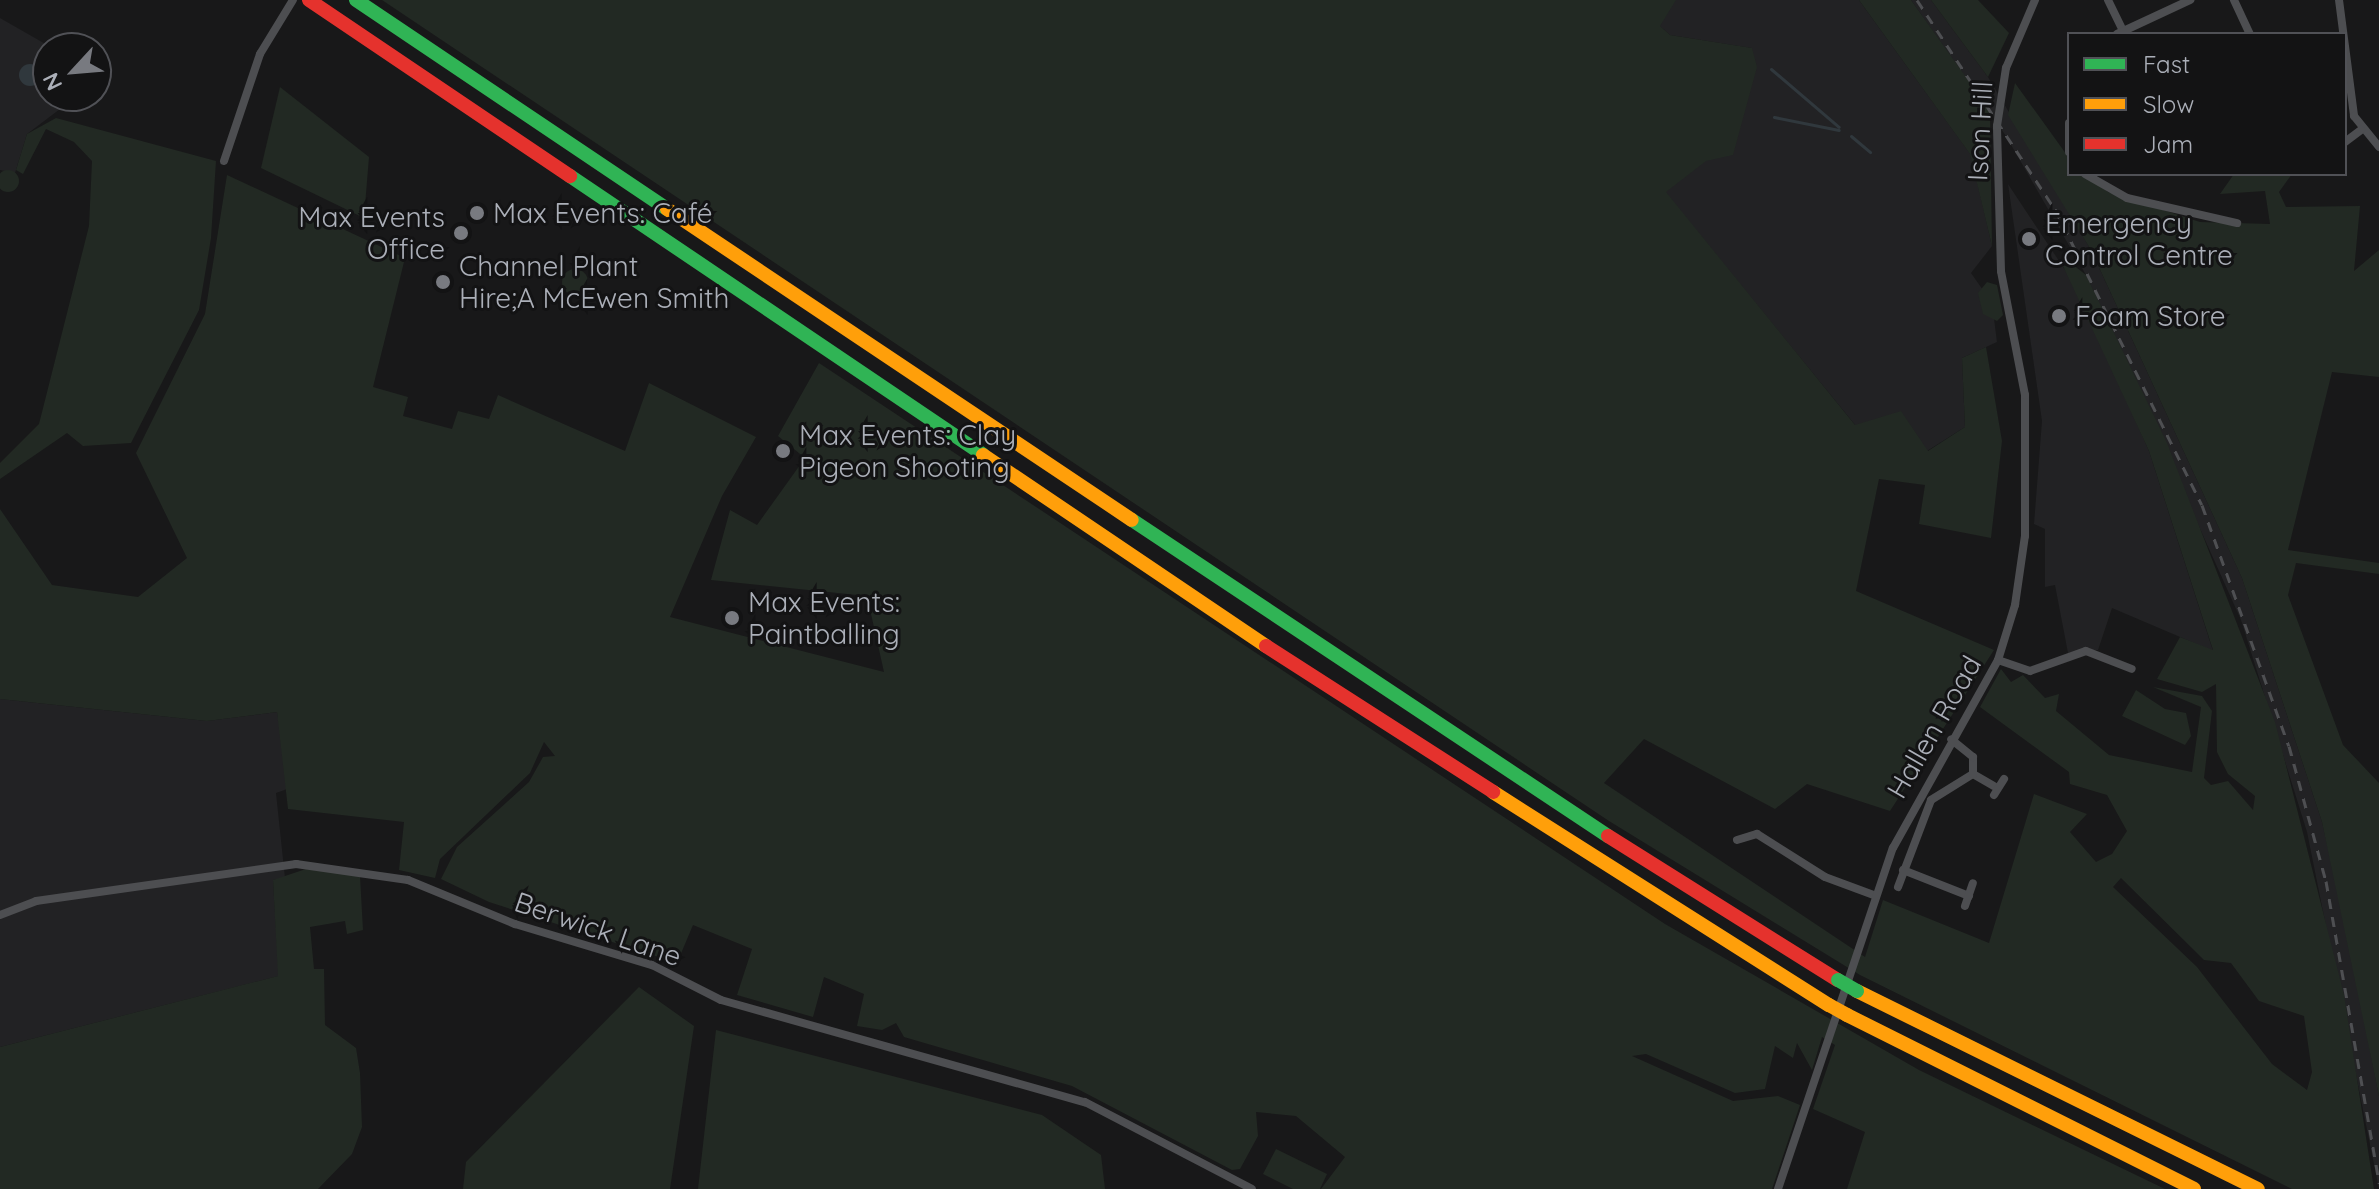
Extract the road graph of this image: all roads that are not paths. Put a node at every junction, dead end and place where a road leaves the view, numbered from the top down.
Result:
1 (293, 0) edge
2 (309, 0) edge
3 (356, 0) edge
4 (2035, 0) edge
5 (2108, 0) edge
6 (2188, 0) edge
7 (2234, 0) edge
8 (2339, 0) edge
9 (2261, 29) dead end
10 (2119, 32) edge
11 (2249, 32) edge
12 (2254, 32) edge
13 (2344, 32) edge
14 (2348, 62) edge
15 (2361, 130) junction
16 (2347, 140) edge
17 (2379, 147) edge
18 (224, 161) dead end
19 (2088, 176) edge
20 (2237, 223) dead end
21 (2001, 271) joint
22 (1998, 660) junction
23 (2132, 669) dead end
24 (1951, 739) junction
25 (1973, 774) junction
26 (2004, 779) dead end
27 (1737, 840) dead end
28 (1903, 870) junction
29 (1973, 883) dead end
30 (1898, 887) dead end
31 (1876, 896) junction
32 (1969, 896) junction
33 (1965, 906) dead end
34 (0, 915) edge
35 (1252, 1189) edge
36 (1778, 1189) edge
37 (2194, 1189) edge
38 (2258, 1189) edge

1 - 18 street
2 - 37 highway, bridge
3 - 38 highway, bridge
4 - 21 street, Ison Hill, bridge
5 - 10 street
6 - 10 street
7 - 11 street
8 - 13 street
9 - 12 street
14 - 15 street
15 - 16 street
15 - 17 street
19 - 20 street
21 - 22 street, Hallen Road
22 - 23 street
22 - 24 street, Hallen Road
24 - 25 street
24 - 31 street, Hallen Road
25 - 26 street
25 - 28 street
27 - 31 street
28 - 30 street
28 - 32 street
29 - 32 street
31 - 36 street, Hallen Road
32 - 33 street
34 - 35 street, Berwick Lane

